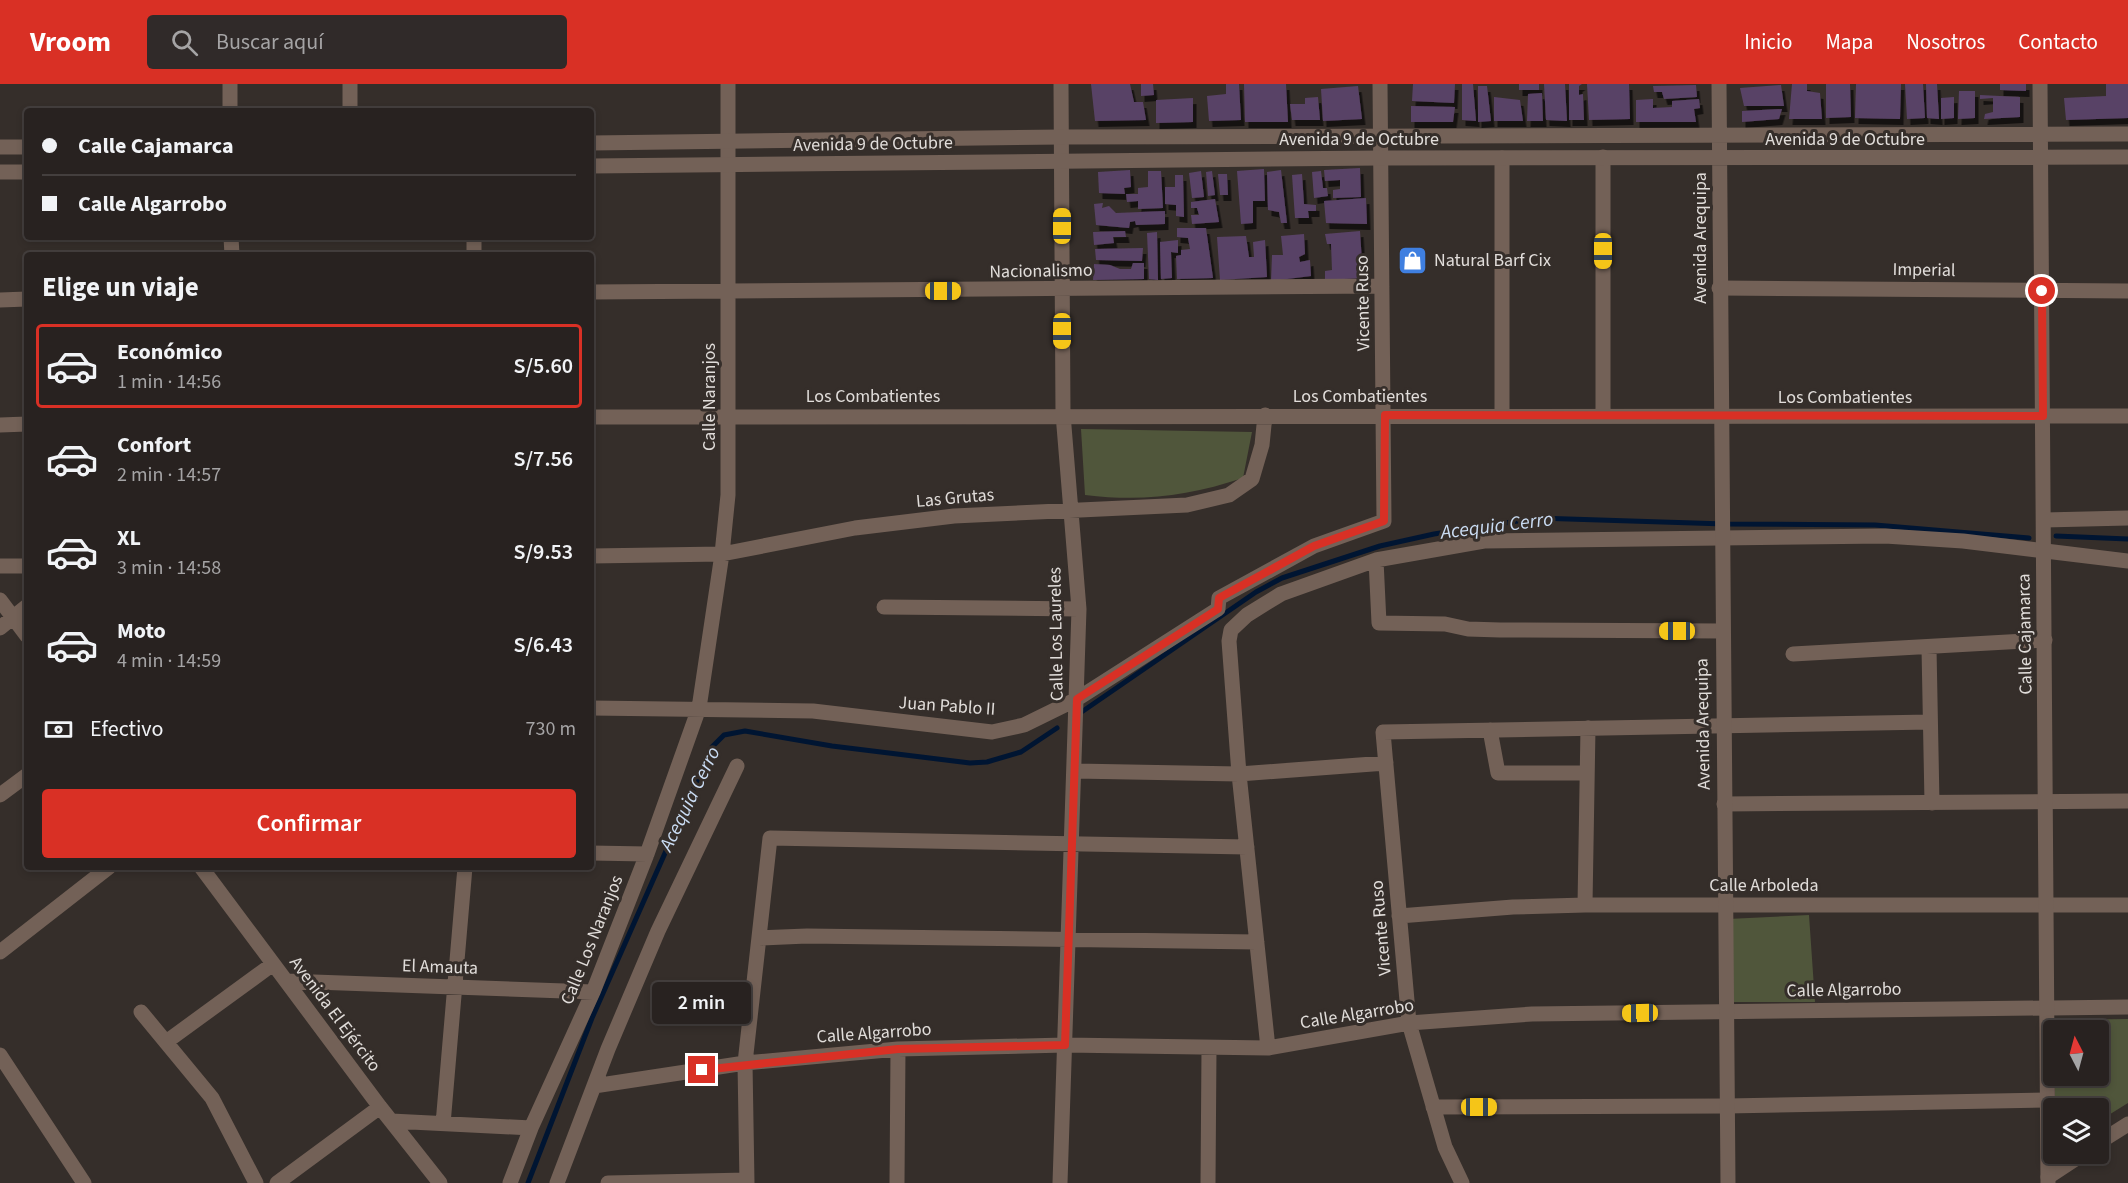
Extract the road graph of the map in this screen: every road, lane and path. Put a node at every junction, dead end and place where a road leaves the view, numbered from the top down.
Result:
1 (230, 84) edge
2 (350, 84) edge
3 (728, 84) edge
4 (1061, 84) edge
5 (1380, 84) edge
6 (1719, 84) edge
7 (2040, 84) edge
8 (230, 108) edge
9 (350, 108) edge
10 (2128, 134) edge
11 (2040, 135) junction
12 (1380, 136) junction
13 (1719, 136) junction
14 (1062, 137) junction
15 (729, 141) junction
16 (594, 143) edge
17 (0, 147) edge
18 (24, 147) edge
19 (1603, 157) junction
20 (2041, 157) junction
21 (2128, 157) edge
22 (1380, 158) junction
23 (1502, 158) junction
24 (1719, 159) junction
25 (1062, 161) junction
26 (729, 165) junction
27 (594, 166) edge
28 (0, 172) edge
29 (24, 172) edge
30 (1382, 286) junction
31 (1719, 288) junction
32 (1062, 290) junction
33 (2042, 291) junction
34 (2128, 291) edge
35 (594, 292) edge
36 (728, 293) junction
37 (24, 299) edge
38 (0, 300) edge
39 (1063, 414) junction
40 (1265, 415) junction
41 (1385, 415) junction
42 (1503, 415) junction
43 (728, 416) junction
44 (1603, 416) junction
45 (1720, 416) junction
46 (2043, 416) junction
47 (2128, 416) edge
48 (594, 417) edge
49 (24, 424) edge
50 (0, 425) edge
51 (1071, 511) junction
52 (2128, 518) edge
53 (1384, 521) joint
54 (1721, 535) junction
55 (2044, 536) junction
56 (722, 554) junction
57 (594, 556) edge
58 (1376, 560) junction
59 (2128, 561) edge
60 (0, 566) edge
61 (24, 566) edge
62 (0, 600) edge
63 (884, 607) dead end
64 (24, 608) edge
65 (1079, 609) junction
66 (13, 617) junction
67 (0, 627) edge
68 (1722, 631) junction
69 (24, 632) edge
70 (2045, 640) junction
71 (1929, 648) junction
72 (1794, 654) dead end
73 (594, 708) edge
74 (699, 708) junction
75 (1077, 711) junction
76 (1930, 722) junction
77 (1723, 726) junction
78 (1588, 728) junction
79 (1490, 730) junction
80 (1386, 763) junction
81 (737, 766) dead end
82 (1075, 771) junction
83 (1587, 772) junction
84 (1239, 774) junction
85 (24, 777) edge
86 (0, 795) edge
87 (2128, 801) edge
88 (2047, 802) junction
89 (1932, 803) junction
90 (1724, 804) junction
91 (1072, 843) junction
92 (1246, 847) junction
93 (594, 852) edge
94 (647, 854) junction
95 (105, 870) edge
96 (203, 870) edge
97 (465, 870) edge
98 (1725, 904) junction
99 (1585, 905) junction
100 (2128, 905) edge
101 (2047, 906) junction
102 (1399, 916) junction
103 (759, 938) junction
104 (1069, 940) junction
105 (1257, 942) junction
106 (0, 952) edge
107 (273, 964) junction
108 (286, 981) junction
109 (457, 987) junction
110 (593, 992) junction
111 (2048, 1007) junction
112 (2128, 1007) edge
113 (141, 1012) dead end
114 (1726, 1012) junction
115 (1409, 1023) junction
116 (166, 1042) junction
117 (1065, 1045) junction
118 (1268, 1048) junction
119 (898, 1049) junction
120 (1209, 1049) junction
121 (0, 1055) edge
122 (745, 1063) junction
123 (594, 1086) junction
124 (2048, 1098) edge
125 (2043, 1100) edge
126 (1727, 1106) junction
127 (380, 1107) junction
128 (1433, 1107) junction
129 (391, 1121) junction
130 (443, 1124) junction
131 (2128, 1124) edge
132 (531, 1128) junction
133 (2109, 1136) edge
134 (2048, 1164) edge
135 (2070, 1164) edge
136 (2048, 1180) edge
137 (747, 1182) edge
138 (84, 1183) edge
139 (256, 1183) edge
140 (277, 1183) edge
141 (440, 1183) edge
142 (510, 1183) edge
143 (557, 1183) edge
144 (610, 1183) edge
145 (897, 1183) edge
146 (1060, 1183) edge
147 (1208, 1183) edge
148 (1462, 1183) edge
149 (1728, 1183) edge

1 - 8 street
2 - 9 street
3 - 15 street, Calle Naranjos
4 - 14 street, Calle Los Laureles
5 - 12 street, Vicente Ruso
6 - 13 street, Avenida Arequipa
7 - 11 street, Calle Cajamarca
10 - 11 street, Avenida 9 de Octubre
11 - 13 street, Avenida 9 de Octubre
11 - 20 street, Calle Cajamarca
12 - 13 street, Avenida 9 de Octubre
12 - 14 street, Avenida 9 de Octubre
12 - 22 street, Vicente Ruso
13 - 24 street, Avenida Arequipa
14 - 15 street, Avenida 9 de Octubre
14 - 25 street, Calle Los Laureles
15 - 16 street, Avenida 9 de Octubre
15 - 26 street, Calle Naranjos
17 - 18 street
19 - 23 street, Avenida 9 de Octubre
19 - 24 street, Avenida 9 de Octubre
19 - 44 street
20 - 21 street, Avenida 9 de Octubre
20 - 24 street, Avenida 9 de Octubre
20 - 33 street, Calle Cajamarca
22 - 23 street, Avenida 9 de Octubre
22 - 25 street, Avenida 9 de Octubre
22 - 30 street, Vicente Ruso
23 - 42 street
24 - 31 street, Avenida Arequipa
25 - 26 street, Avenida 9 de Octubre
25 - 32 street, Calle Los Laureles
26 - 27 street, Avenida 9 de Octubre
26 - 36 street, Calle Naranjos
28 - 29 street
30 - 32 street, Nacionalismo
30 - 41 street, Vicente Ruso
31 - 33 street, Imperial
31 - 45 street, Avenida Arequipa
32 - 36 street, Nacionalismo
32 - 39 street, Calle Los Laureles
33 - 34 street, Imperial
33 - 46 street, Calle Cajamarca
35 - 36 street, Nacionalismo
36 - 43 street, Calle Naranjos
37 - 38 street
39 - 40 street, Los Combatientes
39 - 43 street, Los Combatientes
39 - 51 street, Calle Los Laureles
40 - 41 street, Los Combatientes
40 - 51 street, Las Grutas
41 - 42 street, Los Combatientes
41 - 53 street, Vicente Ruso
42 - 44 street, Los Combatientes
43 - 48 street, Los Combatientes
43 - 56 street, Calle Naranjos
44 - 45 street, Los Combatientes
45 - 46 street, Los Combatientes
45 - 54 street, Avenida Arequipa
46 - 47 street, Los Combatientes
46 - 55 street, Calle Cajamarca
49 - 50 street
51 - 56 street, Las Grutas
51 - 65 street, Calle Los Laureles
52 - 55 street
53 - 75 street, Juan Pablo II
54 - 55 street
54 - 58 street
54 - 68 street, Avenida Arequipa
55 - 59 street
55 - 70 street, Calle Cajamarca
56 - 57 street, Las Grutas
56 - 74 street, Calle Naranjos
58 - 68 street
58 - 84 street
60 - 61 street
62 - 66 street
63 - 65 street
64 - 66 street
65 - 75 street, Calle Los Laureles
66 - 67 street
66 - 69 street
68 - 77 street, Avenida Arequipa
70 - 71 street
70 - 88 street, Calle Cajamarca
71 - 72 street
71 - 76 street
73 - 74 street, Juan Pablo II
74 - 75 street, Juan Pablo II
74 - 94 street, Calle Los Naranjos
75 - 82 street, Calle Los Laureles
76 - 77 street
76 - 89 street
77 - 78 street
77 - 90 street, Avenida Arequipa
78 - 79 street
78 - 83 street
79 - 80 street, Vicente Ruso
79 - 83 street
80 - 84 street
80 - 102 street, Vicente Ruso
81 - 123 street
82 - 84 street
82 - 91 street, Calle Los Laureles
83 - 99 street
84 - 92 street
85 - 86 street
87 - 88 street
88 - 89 street
88 - 101 street, Calle Cajamarca
89 - 90 street
90 - 98 street, Avenida Arequipa
91 - 92 street
91 - 103 street
91 - 104 street, Calle Los Laureles
92 - 105 street
93 - 94 street
94 - 110 street, Calle Los Naranjos
95 - 106 street
96 - 107 street, Avenida El Ejército
97 - 109 street
98 - 99 street, Calle Arboleda
98 - 101 street, Calle Arboleda
98 - 114 street, Avenida Arequipa
99 - 102 street, Calle Arboleda
100 - 101 street, Calle Arboleda
101 - 111 street, Calle Cajamarca
102 - 115 street, Vicente Ruso
103 - 104 street
103 - 122 street
104 - 105 street
104 - 117 street, Calle Los Laureles
105 - 118 street
107 - 108 street, Avenida El Ejército
107 - 116 street
108 - 109 street, El Amauta
108 - 127 street, Avenida El Ejército
109 - 110 street, El Amauta
109 - 130 street
110 - 132 street, Calle Los Naranjos
111 - 112 street, Calle Algarrobo
111 - 114 street, Calle Algarrobo
111 - 124 street, Calle Cajamarca
113 - 116 street
114 - 115 street, Calle Algarrobo
114 - 126 street, Avenida Arequipa
115 - 118 street, Calle Algarrobo
115 - 128 street, Vicente Ruso
116 - 139 street
117 - 119 street, Calle Algarrobo
117 - 120 street, Calle Algarrobo
117 - 146 street, Calle Los Laureles
118 - 120 street, Calle Algarrobo
119 - 122 street, Calle Algarrobo
119 - 145 street
120 - 147 street
121 - 138 street
122 - 123 street, Calle Algarrobo
122 - 137 street
123 - 143 street
125 - 126 street
126 - 128 street
126 - 149 street, Avenida Arequipa
127 - 129 street, Avenida El Ejército
127 - 140 street
128 - 148 street, Vicente Ruso
129 - 130 street
129 - 141 street, Avenida El Ejército
130 - 132 street
131 - 133 street
132 - 142 street, Calle Los Naranjos
134 - 136 street, Calle Cajamarca
135 - 136 street
137 - 144 street

